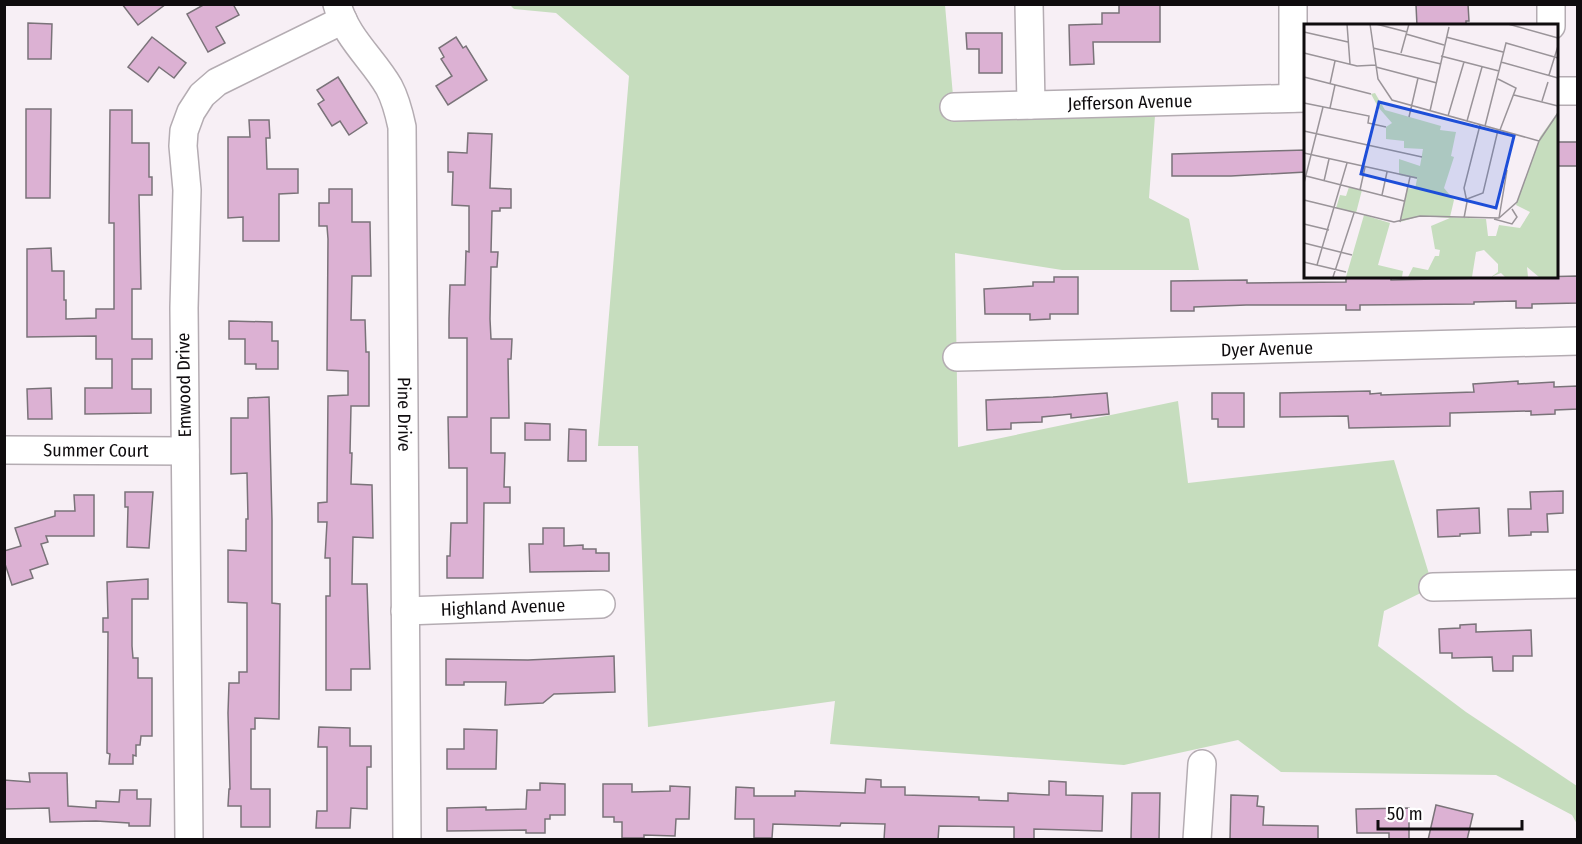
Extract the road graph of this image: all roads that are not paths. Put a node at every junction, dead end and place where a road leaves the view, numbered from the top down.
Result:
1 (1029, 4) edge
2 (1293, 4) edge
3 (1551, 4) edge
4 (340, 12) edge
5 (1551, 24) edge
6 (1558, 91) edge
7 (1578, 91) edge
8 (1299, 98) edge
9 (1031, 105) junction
10 (954, 107) dead end
11 (1578, 342) edge
12 (957, 357) dead end
13 (4, 450) edge
14 (185, 451) junction
15 (1578, 584) edge
16 (1433, 587) dead end
17 (601, 604) dead end
18 (405, 610) junction
19 (1202, 764) dead end
20 (189, 840) edge
21 (406, 840) edge
22 (1197, 840) edge

1 - 9 street
2 - 8 street
3 - 5 street
4 - 14 street, Emwood Drive
4 - 18 street, Pine Drive
6 - 7 street
8 - 9 street, Jefferson Avenue
9 - 10 street, Jefferson Avenue
11 - 12 street, Dyer Avenue
13 - 14 street, Summer Court
14 - 20 street, Emwood Drive
15 - 16 street
17 - 18 street, Highland Avenue
18 - 21 street, Pine Drive
19 - 22 street

